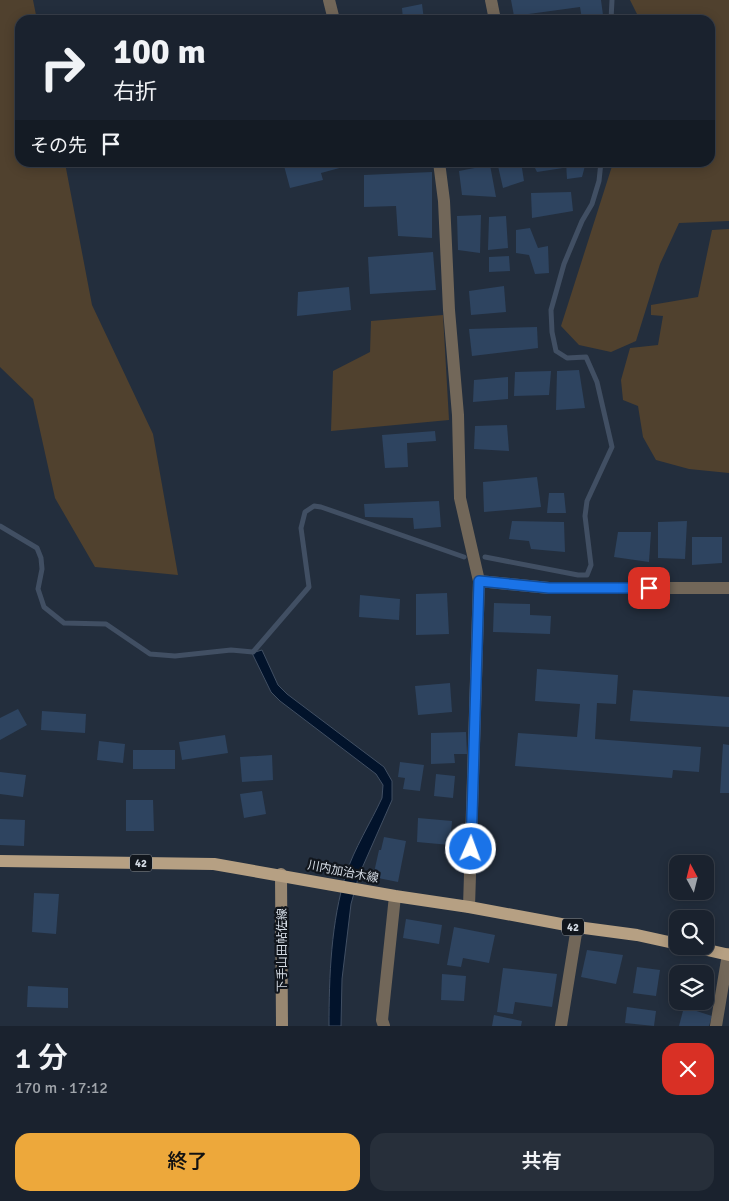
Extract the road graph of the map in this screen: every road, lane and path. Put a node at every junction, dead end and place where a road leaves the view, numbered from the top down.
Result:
1 (329, 0) edge
2 (491, 0) edge
3 (333, 15) edge
4 (494, 15) edge
5 (440, 167) edge
6 (479, 581) junction
7 (729, 588) edge
8 (0, 861) edge
9 (282, 874) junction
10 (395, 896) junction
11 (469, 907) junction
12 (577, 927) junction
13 (669, 942) edge
14 (714, 952) edge
15 (729, 955) edge
16 (282, 1026) edge
17 (384, 1026) edge
18 (561, 1026) edge
19 (716, 1026) edge

1 - 3 street
2 - 4 street
5 - 6 street
6 - 7 street
6 - 11 street
8 - 9 main road, 川内加治木線 / 42
9 - 10 main road, 川内加治木線 / 42
9 - 16 main road, 下手山田帖佐線
10 - 11 main road, 川内加治木線 / 42
10 - 17 street
11 - 12 main road, 川内加治木線 / 42
12 - 13 main road, 川内加治木線 / 42
12 - 18 street
14 - 15 main road
15 - 19 street

